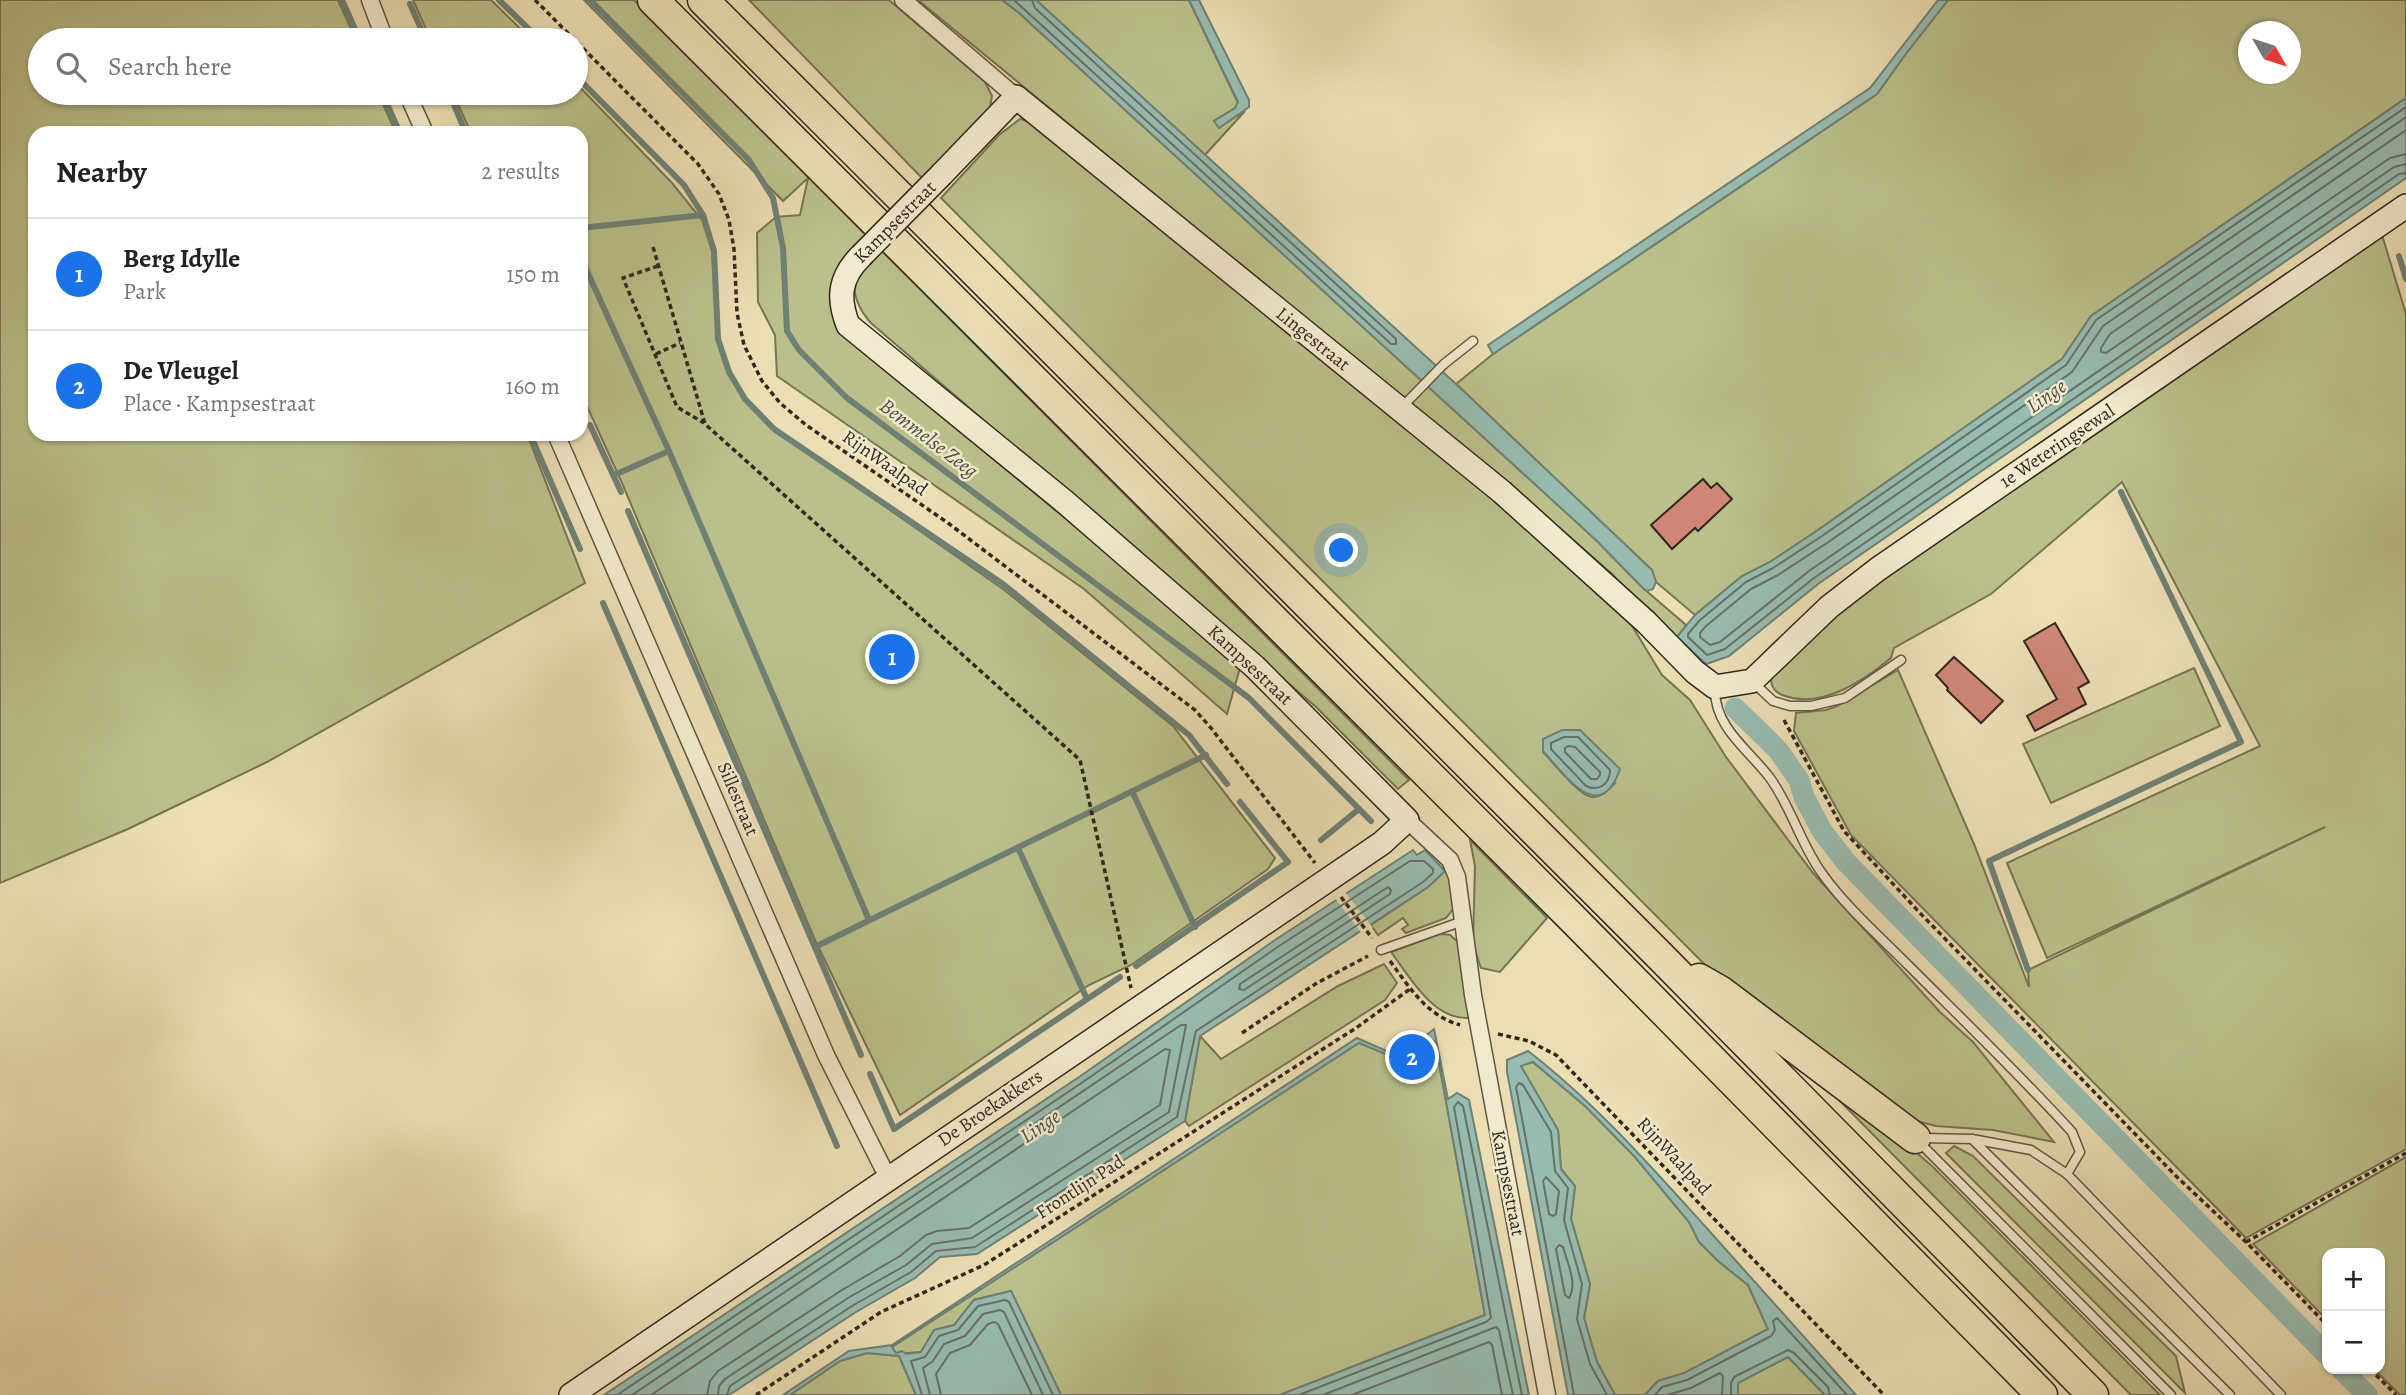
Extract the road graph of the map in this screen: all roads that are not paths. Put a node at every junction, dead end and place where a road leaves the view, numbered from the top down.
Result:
1 (370, 0) edge
2 (653, 0) edge
3 (703, 0) edge
4 (903, 0) edge
5 (380, 28) edge
6 (1016, 97) junction
7 (412, 105) edge
8 (422, 126) edge
9 (2406, 206) edge
10 (1473, 341) dead end
11 (1400, 410) junction
12 (559, 441) edge
13 (1900, 660) dead end
14 (1752, 681) junction
15 (1715, 687) junction
16 (1407, 820) junction
17 (1463, 921) junction
18 (1381, 950) road end
19 (1657, 954) junction
20 (1915, 1138) junction
21 (1972, 1139) junction
22 (2067, 1174) junction
23 (888, 1178) junction
24 (571, 1395) edge
25 (1547, 1395) edge
26 (2042, 1395) edge
27 (2093, 1395) edge
28 (2171, 1395) edge
29 (2230, 1395) edge
30 (2281, 1395) edge

1 - 5 street
2 - 26 highway
3 - 19 highway
4 - 6 street, Lingestraat
6 - 11 street, Lingestraat
6 - 16 street, Kampsestraat, bridge
7 - 8 street
9 - 14 street, 1e Weteringsewal
10 - 11 lane
11 - 15 street, Lingestraat
12 - 23 street, Sillestraat
13 - 14 lane
14 - 15 street
15 - 22 lane
16 - 17 street, Kampsestraat
16 - 23 street, De Broekakkers
17 - 18 lane
17 - 25 street, Kampsestraat
19 - 20 highway
19 - 27 highway
20 - 21 lane
20 - 28 lane
21 - 22 lane
21 - 29 lane
22 - 30 lane
23 - 24 street, De Broekakkers

